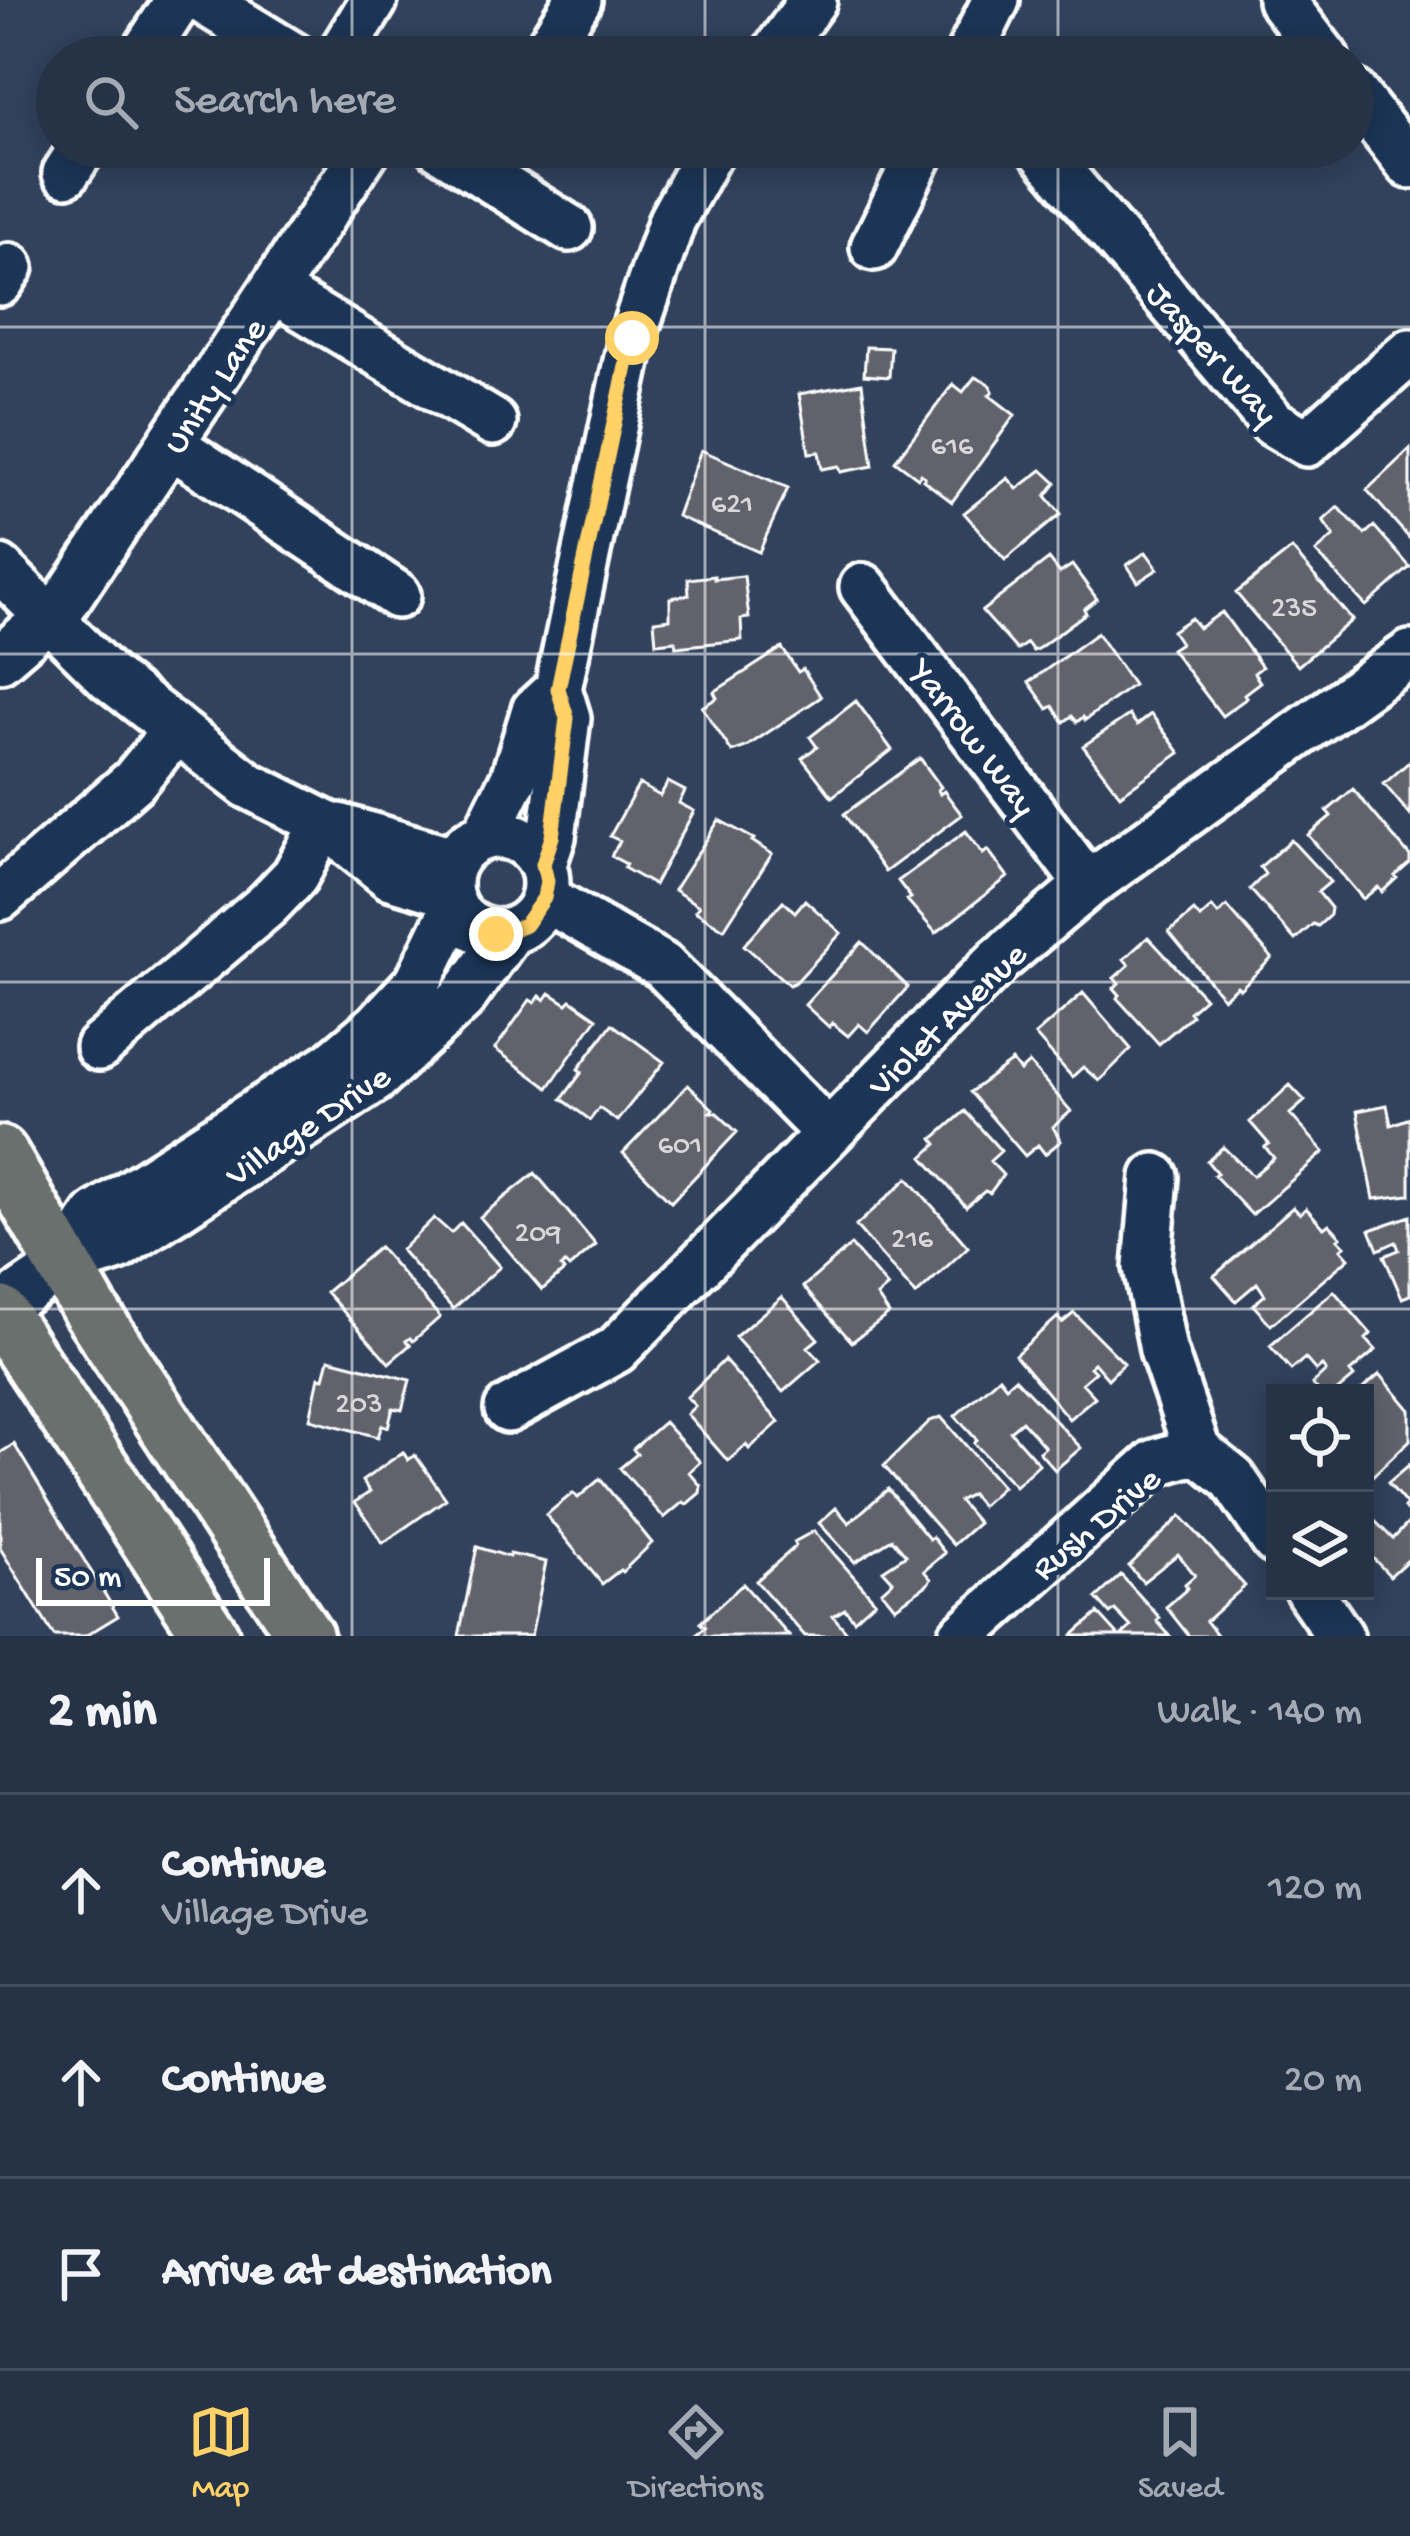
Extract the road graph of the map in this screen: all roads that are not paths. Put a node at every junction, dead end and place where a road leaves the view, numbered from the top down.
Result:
1 (179, 0) edge
2 (202, 0) edge
3 (374, 0) edge
4 (578, 0) edge
5 (813, 0) edge
6 (996, 0) edge
7 (1281, 0) edge
8 (156, 36) edge
9 (261, 36) edge
10 (352, 36) edge
11 (556, 36) edge
12 (787, 36) edge
13 (978, 36) edge
14 (1309, 36) edge
15 (1374, 119) edge
16 (1410, 165) edge
17 (354, 168) edge
18 (485, 168) edge
19 (700, 168) edge
20 (913, 168) edge
21 (1057, 168) edge
22 (569, 228) dead end
23 (874, 248) dead end
24 (274, 290) junction
25 (1410, 352) edge
26 (494, 422) dead end
27 (172, 445) junction
28 (0, 568) edge
29 (863, 587) dead end
30 (397, 596) dead end
31 (51, 618) junction
32 (1410, 654) edge
33 (0, 659) edge
34 (558, 689) junction
35 (175, 731) junction
36 (324, 823) junction
37 (460, 874) junction
38 (544, 881) junction
39 (1088, 885) junction
40 (0, 897) edge
41 (510, 932) junction
42 (99, 1047) dead end
43 (827, 1132) junction
44 (0, 1154) edge
45 (1155, 1177) dead end
46 (63, 1265) junction
47 (0, 1311) edge
48 (508, 1409) dead end
49 (1197, 1450) junction
50 (1266, 1527) edge
51 (1316, 1600) edge
52 (211, 1636) edge
53 (305, 1636) edge
54 (962, 1636) edge
55 (1340, 1636) edge

1 - 8 street
2 - 9 street
3 - 10 street
4 - 11 street
5 - 12 street
6 - 13 street
7 - 14 street
15 - 16 street
17 - 24 street, Unity Lane
18 - 22 street
19 - 34 street, Village Drive
20 - 23 street
21 - 25 street, Jasper Way
24 - 26 street
24 - 27 street, Unity Lane
27 - 30 street
27 - 31 street, Unity Lane
28 - 31 street
29 - 39 street, Yarrow Way
31 - 33 street, Unity Lane
31 - 35 street
32 - 39 street, Violet Avenue
34 - 37 street, Village Drive
34 - 38 street, Village Drive
35 - 36 street
35 - 40 street
36 - 37 street
36 - 42 street
37 - 38 street
37 - 41 street
37 - 46 street, Village Drive
38 - 41 street
38 - 43 street
39 - 43 street, Violet Avenue
41 - 46 street, Village Drive
43 - 48 street, Violet Avenue
44 - 46 main road
45 - 49 street
46 - 47 street, Village Drive
46 - 53 main road
47 - 52 main road
49 - 50 street, Rush Drive
49 - 54 street, Rush Drive
51 - 55 street

